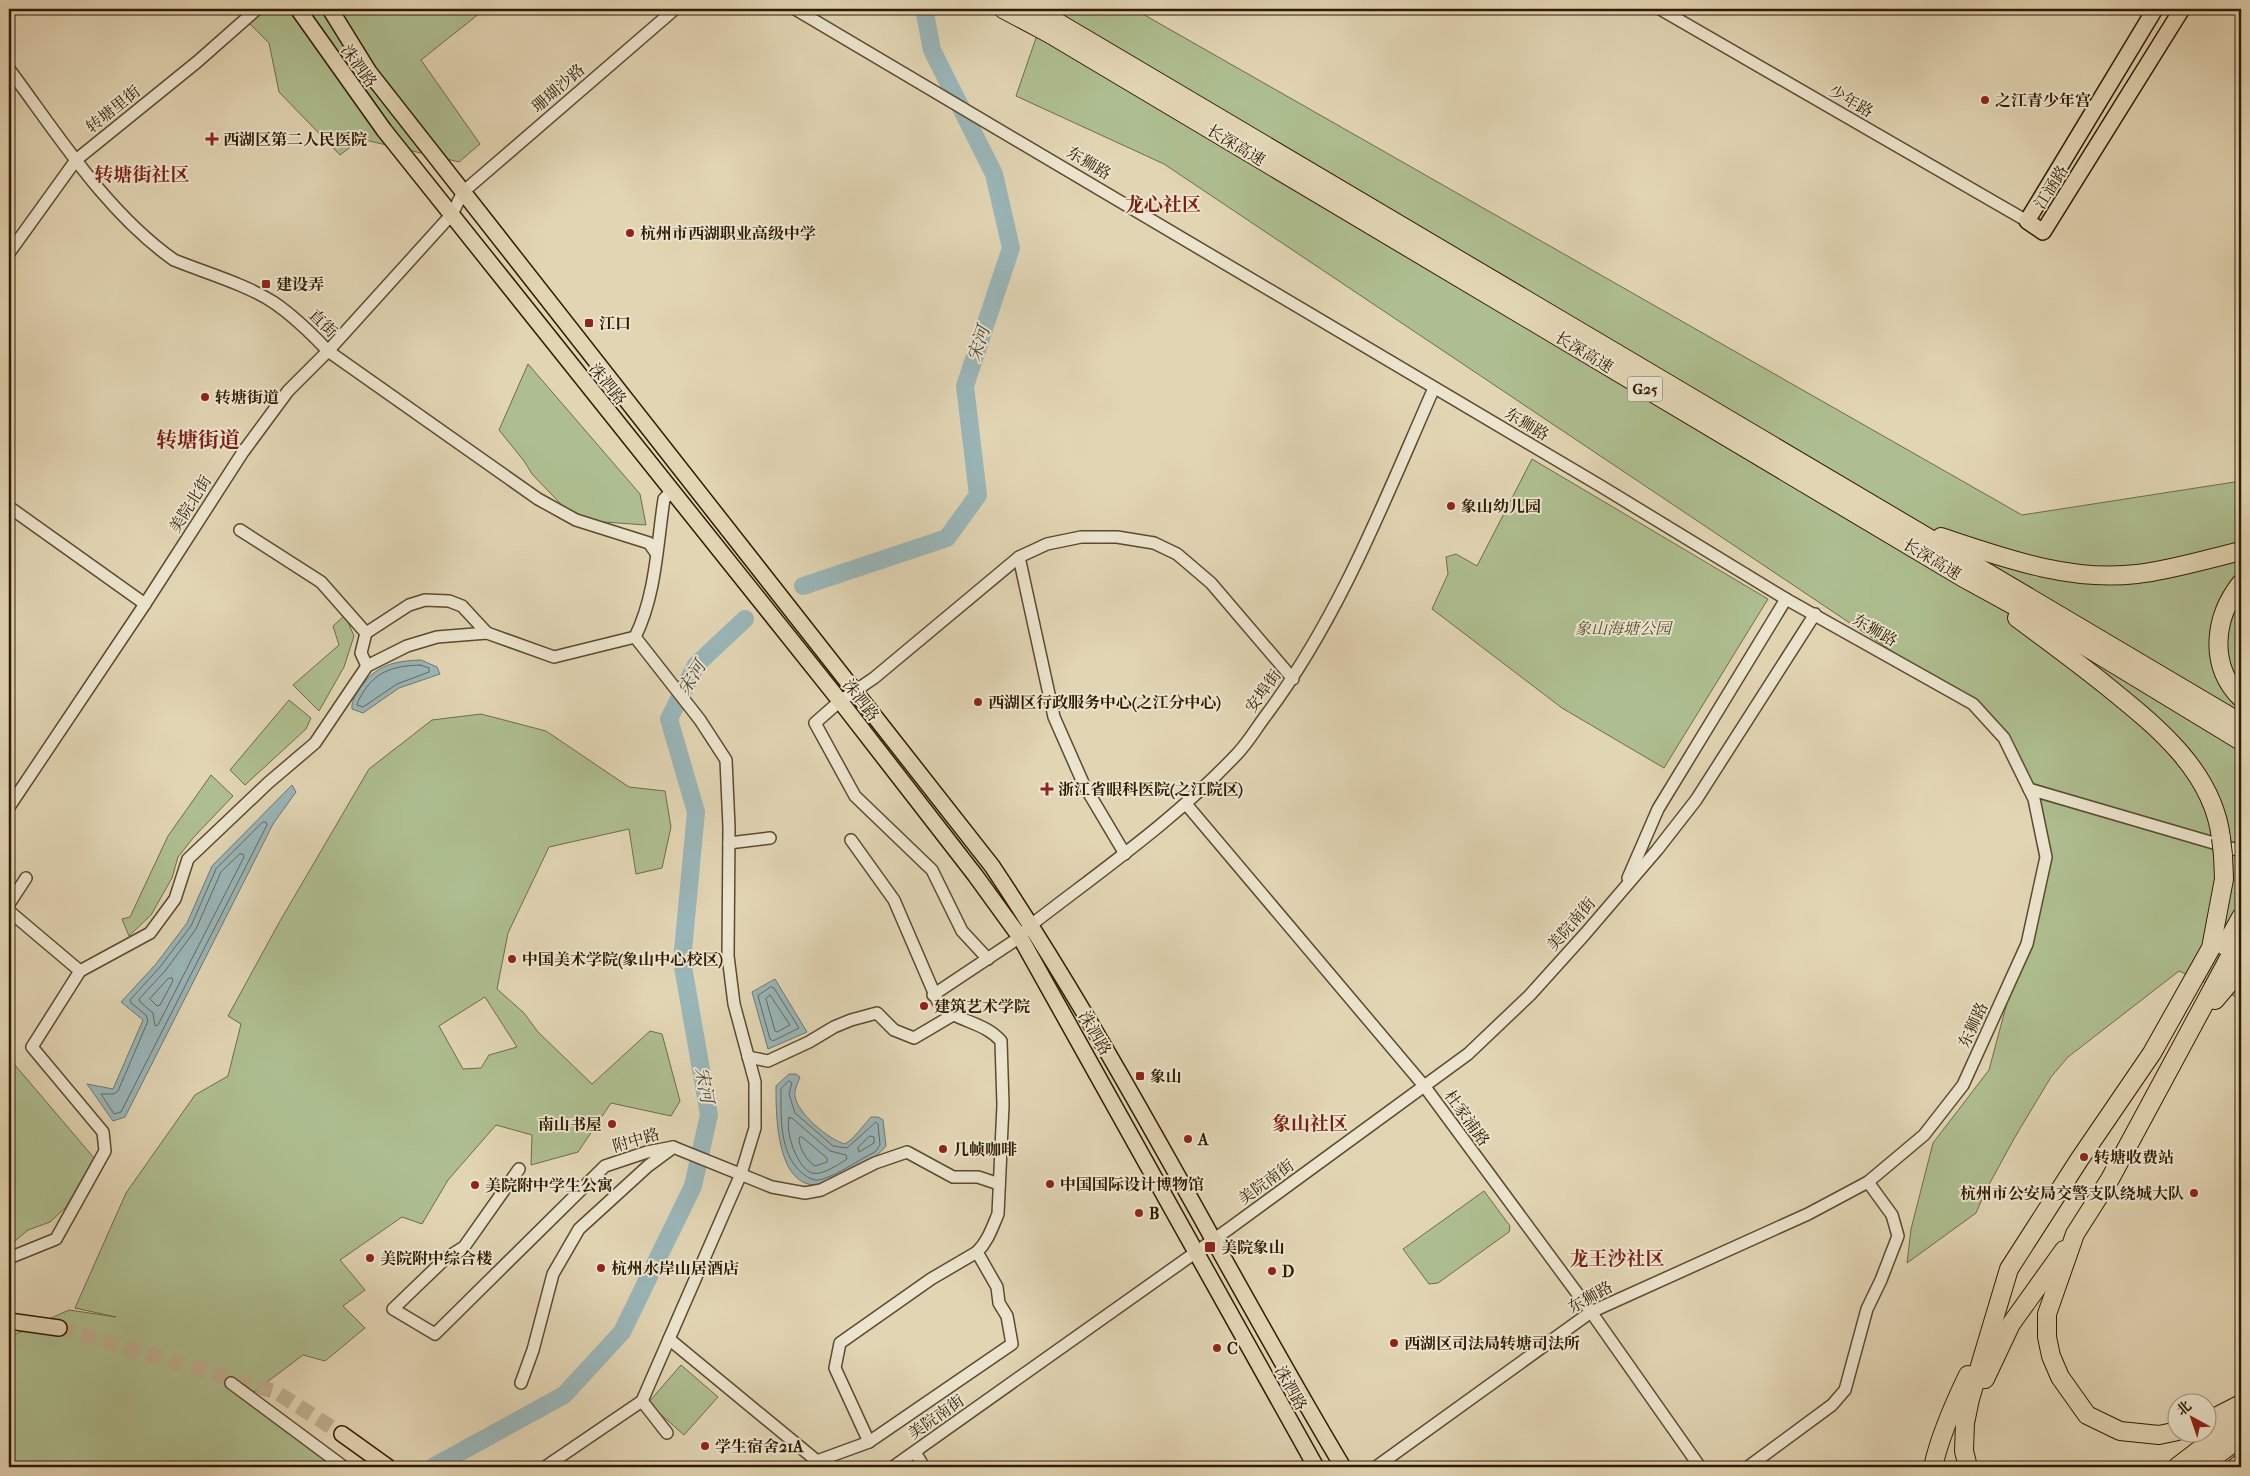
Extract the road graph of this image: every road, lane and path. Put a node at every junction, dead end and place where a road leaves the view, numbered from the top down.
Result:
1 (257, 9) edge
2 (298, 9) edge
3 (330, 9) edge
4 (675, 9) edge
5 (795, 9) edge
6 (1003, 9) edge
7 (1035, 9) edge
8 (1660, 9) edge
9 (2155, 9) edge
10 (2182, 9) edge
11 (1052, 26) junction
12 (9, 69) edge
13 (76, 160) junction
14 (463, 192) junction
15 (452, 214) junction
16 (2027, 221) junction
17 (9, 253) edge
18 (328, 351) junction
19 (1434, 388) junction
20 (672, 491) junction
21 (9, 507) edge
22 (1908, 525) junction
23 (240, 530) dead end
24 (2241, 551) edge
25 (656, 553) junction
26 (1019, 557) junction
27 (1962, 577) junction
28 (2241, 583) edge
29 (1786, 599) junction
30 (145, 604) junction
31 (1815, 614) junction
32 (366, 633) junction
33 (487, 633) junction
34 (635, 637) junction
35 (367, 666) junction
36 (1293, 679) junction
37 (854, 689) junction
38 (2241, 698) edge
39 (840, 701) junction
40 (2241, 723) edge
41 (2241, 741) edge
42 (2030, 789) junction
43 (1186, 804) junction
44 (9, 807) edge
45 (770, 838) dead end
46 (851, 840) dead end
47 (729, 843) junction
48 (2241, 850) edge
49 (1125, 854) junction
50 (26, 878) dead end
51 (1625, 886) junction
52 (9, 904) edge
53 (9, 911) edge
54 (1031, 925) junction
55 (2238, 928) edge
56 (1020, 937) junction
57 (988, 959) junction
58 (2241, 969) edge
59 (80, 971) junction
60 (934, 995) junction
61 (953, 1015) junction
62 (2188, 1033) junction
63 (2152, 1053) junction
64 (748, 1056) junction
65 (1425, 1087) junction
66 (673, 1147) junction
67 (519, 1169) dead end
68 (741, 1174) junction
69 (1868, 1182) junction
70 (999, 1184) junction
71 (2075, 1234) junction
72 (1213, 1240) junction
73 (978, 1252) junction
74 (1196, 1252) junction
75 (9, 1258) edge
76 (1591, 1312) junction
77 (9, 1321) edge
78 (58, 1328) tunnel mouth
79 (1989, 1334) junction
80 (669, 1340) junction
81 (231, 1383) dead end
82 (520, 1383) dead end
83 (642, 1401) junction
84 (2241, 1404) edge
85 (2218, 1416) edge
86 (2241, 1418) edge
87 (667, 1433) dead end
88 (2168, 1433) edge
89 (342, 1434) tunnel mouth
90 (2241, 1437) edge
91 (869, 1442) junction
92 (915, 1452) junction
93 (1968, 1456) edge
94 (2241, 1463) edge
95 (815, 1465) edge
96 (344, 1467) edge
97 (388, 1467) edge
98 (545, 1467) edge
99 (893, 1467) edge
100 (924, 1467) edge
101 (1316, 1467) edge
102 (1343, 1467) edge
103 (1376, 1467) edge
104 (1700, 1467) edge
105 (1748, 1467) edge
106 (1933, 1467) edge
107 (1977, 1467) edge
108 (2177, 1467) edge
109 (2200, 1467) edge
110 (2236, 1467) edge

1 - 13 street, 转塘里街
2 - 15 main road, 洙泗路
3 - 14 main road, 洙泗路
4 - 14 street, 珊瑚沙路
5 - 19 street, 东狮路
6 - 11 highway, 长深高速 / G25
7 - 11 highway, 长深高速 / G25
8 - 16 street, 少年路
9 - 16 main road, 江涵路
10 - 16 main road, 江涵路
11 - 22 highway, 长深高速 / G25
11 - 27 highway, 长深高速 / G25
12 - 13 street, 直街
13 - 17 street, 转塘里街
13 - 18 street, 直街
14 - 15 street, 美院北街
14 - 37 main road, 洙泗路
15 - 18 street, 美院北街
15 - 20 main road, 洙泗路
18 - 25 street, 直街
18 - 30 street, 美院北街
19 - 29 street, 东狮路
19 - 36 street, 安埠街
20 - 25 street
20 - 39 main road, 洙泗路
21 - 30 street
22 - 24 highway
22 - 40 highway, 长深高速 / G25
23 - 32 street
25 - 34 street
26 - 36 street
26 - 37 street
26 - 49 street
27 - 41 highway, 长深高速 / G25
27 - 63 highway
28 - 38 highway
29 - 31 street, 东狮路
29 - 51 street, 美院南街
30 - 44 street, 美院北街
31 - 42 street, 东狮路
31 - 51 street, 美院南街
32 - 33 street
32 - 35 street
33 - 34 street
33 - 35 street
34 - 47 street
35 - 59 street
36 - 43 street, 安埠街
37 - 39 street
37 - 54 main road, 洙泗路
39 - 56 main road, 洙泗路
39 - 57 street
42 - 48 street
42 - 69 street, 东狮路
43 - 49 street, 安埠街
43 - 65 street, 杜家浦路
45 - 47 street
46 - 60 street
47 - 64 street
49 - 54 street, 安埠街
50 - 52 street
51 - 65 street, 美院南街
53 - 59 street
54 - 56 street, 安埠街
54 - 72 main road, 洙泗路
55 - 62 highway
55 - 63 highway
56 - 57 street, 安埠街
56 - 74 main road, 洙泗路
57 - 60 street, 安埠街
58 - 62 highway
59 - 75 street
60 - 61 street
61 - 64 street
61 - 70 street
62 - 71 highway
63 - 79 highway
64 - 68 street
65 - 72 street, 美院南街
65 - 76 street, 杜家浦路
66 - 67 street, 附中路
66 - 68 street
66 - 82 street
68 - 70 street
68 - 80 street
69 - 76 street, 东狮路
69 - 105 street
70 - 73 street
71 - 88 highway
71 - 93 highway
72 - 74 street, 美院南街
72 - 102 main road, 洙泗路
73 - 91 street
73 - 91 street
74 - 92 street, 美院南街
74 - 101 main road, 洙泗路
76 - 103 street, 东狮路
76 - 104 street, 杜家浦路
77 - 78 main road
79 - 93 highway
79 - 106 highway
80 - 83 street
80 - 95 street
81 - 96 street
83 - 87 street
83 - 98 street
84 - 85 highway
86 - 108 highway
89 - 97 main road
90 - 109 highway
91 - 95 street
92 - 99 street, 美院南街
92 - 100 street
93 - 107 highway
94 - 110 highway

